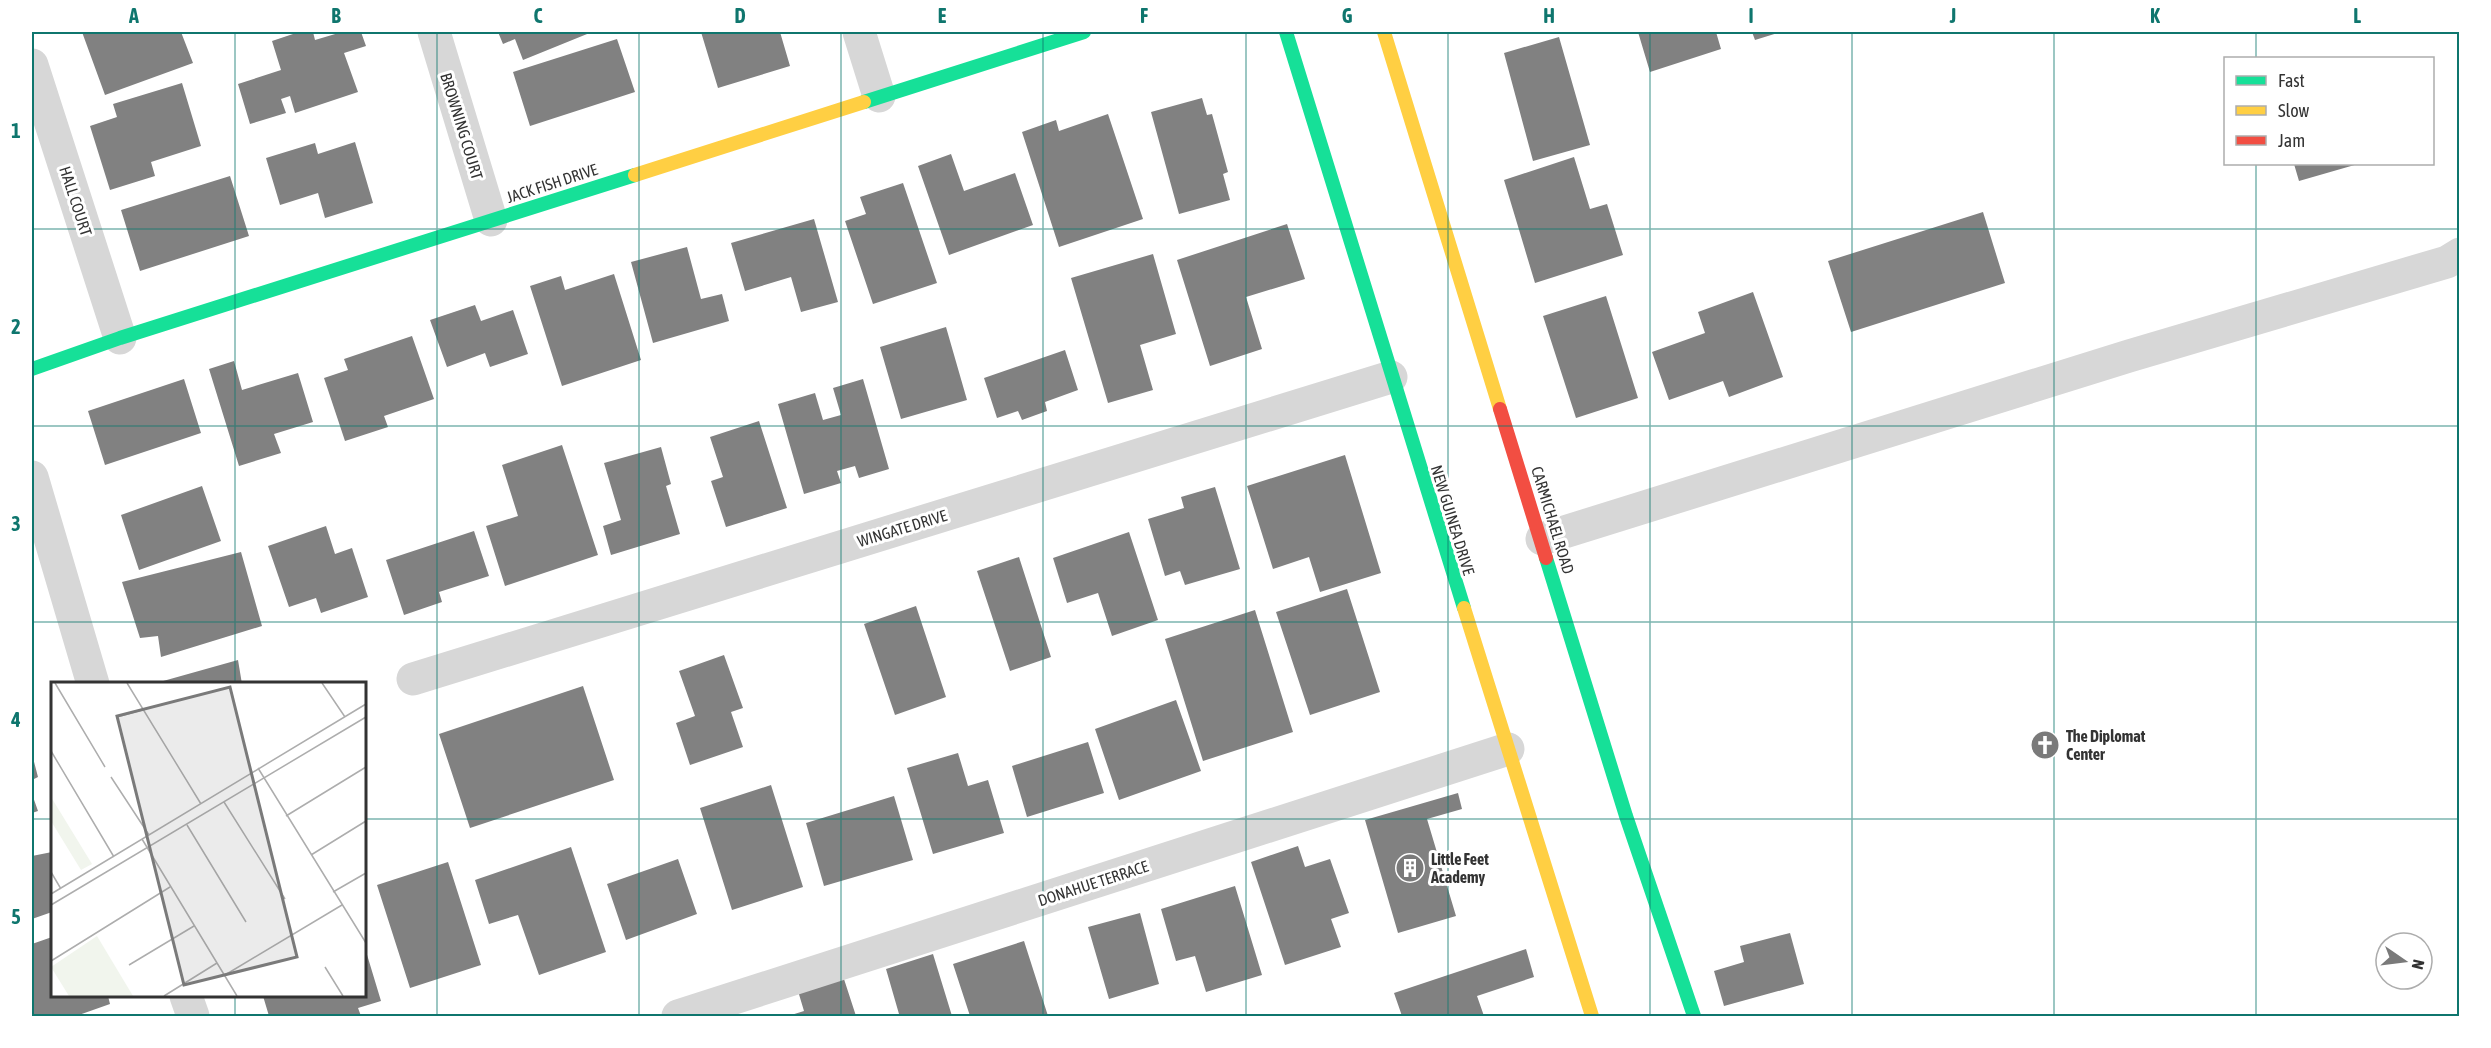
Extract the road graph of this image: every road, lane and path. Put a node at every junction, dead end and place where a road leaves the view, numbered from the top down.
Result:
1 (434, 32) edge
2 (858, 32) edge
3 (1084, 32) edge
4 (1286, 32) edge
5 (1384, 32) edge
6 (32, 65) edge
7 (879, 96) junction
8 (491, 220) junction
9 (2460, 254) edge
10 (120, 338) junction
11 (32, 369) edge
12 (1391, 377) junction
13 (32, 477) edge
14 (1542, 539) junction
15 (413, 679) dead end
16 (92, 682) edge
17 (1508, 749) junction
18 (186, 997) edge
19 (193, 1017) edge
20 (678, 1017) edge
21 (1592, 1017) edge
22 (1694, 1017) edge

1 - 8 street, BROWNING COURT
2 - 7 street
3 - 7 street, JACK FISH DRIVE
4 - 12 street, NEW GUINEA DRIVE
5 - 14 street, CARMICHAEL ROAD
6 - 10 street, HALL COURT
7 - 8 street, JACK FISH DRIVE
8 - 10 street, JACK FISH DRIVE
9 - 14 street
10 - 11 street, JACK FISH DRIVE
12 - 15 street, WINGATE DRIVE
12 - 17 street, NEW GUINEA DRIVE
13 - 16 street
14 - 22 street, CARMICHAEL ROAD
17 - 20 street, DONAHUE TERRACE
17 - 21 street, NEW GUINEA DRIVE
18 - 19 street

